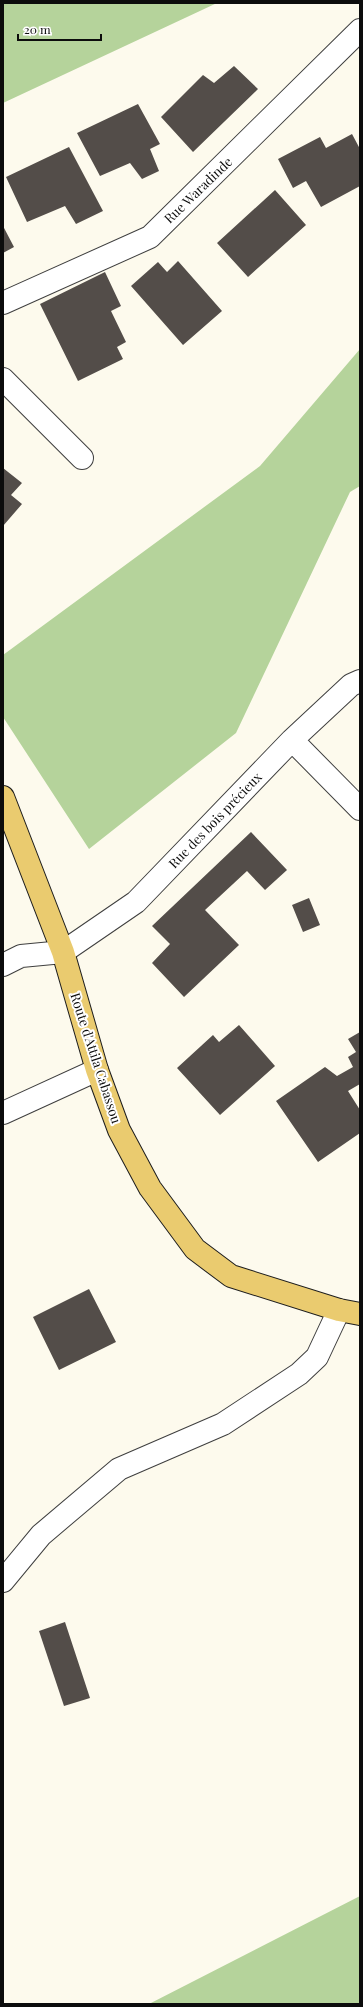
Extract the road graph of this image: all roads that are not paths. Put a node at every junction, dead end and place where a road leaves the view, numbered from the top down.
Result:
1 (360, 30) edge
2 (3, 302) edge
3 (3, 379) edge
4 (82, 458) dead end
5 (360, 681) edge
6 (292, 740) junction
7 (3, 797) edge
8 (360, 808) edge
9 (63, 952) junction
10 (3, 965) edge
11 (97, 1070) junction
12 (3, 1113) edge
13 (339, 1310) junction
14 (360, 1314) edge
15 (3, 1581) edge

1 - 2 street, Rue Waradinde
3 - 4 street
5 - 6 street, Rue des bois précieux
6 - 8 street
6 - 9 street, Rue des bois précieux
7 - 9 main road, Route d'Attila Cabassou
9 - 10 street
9 - 11 main road, Route d'Attila Cabassou
11 - 12 street
11 - 13 main road, Route d'Attila Cabassou
13 - 14 main road, Route d'Attila Cabassou
13 - 15 street

